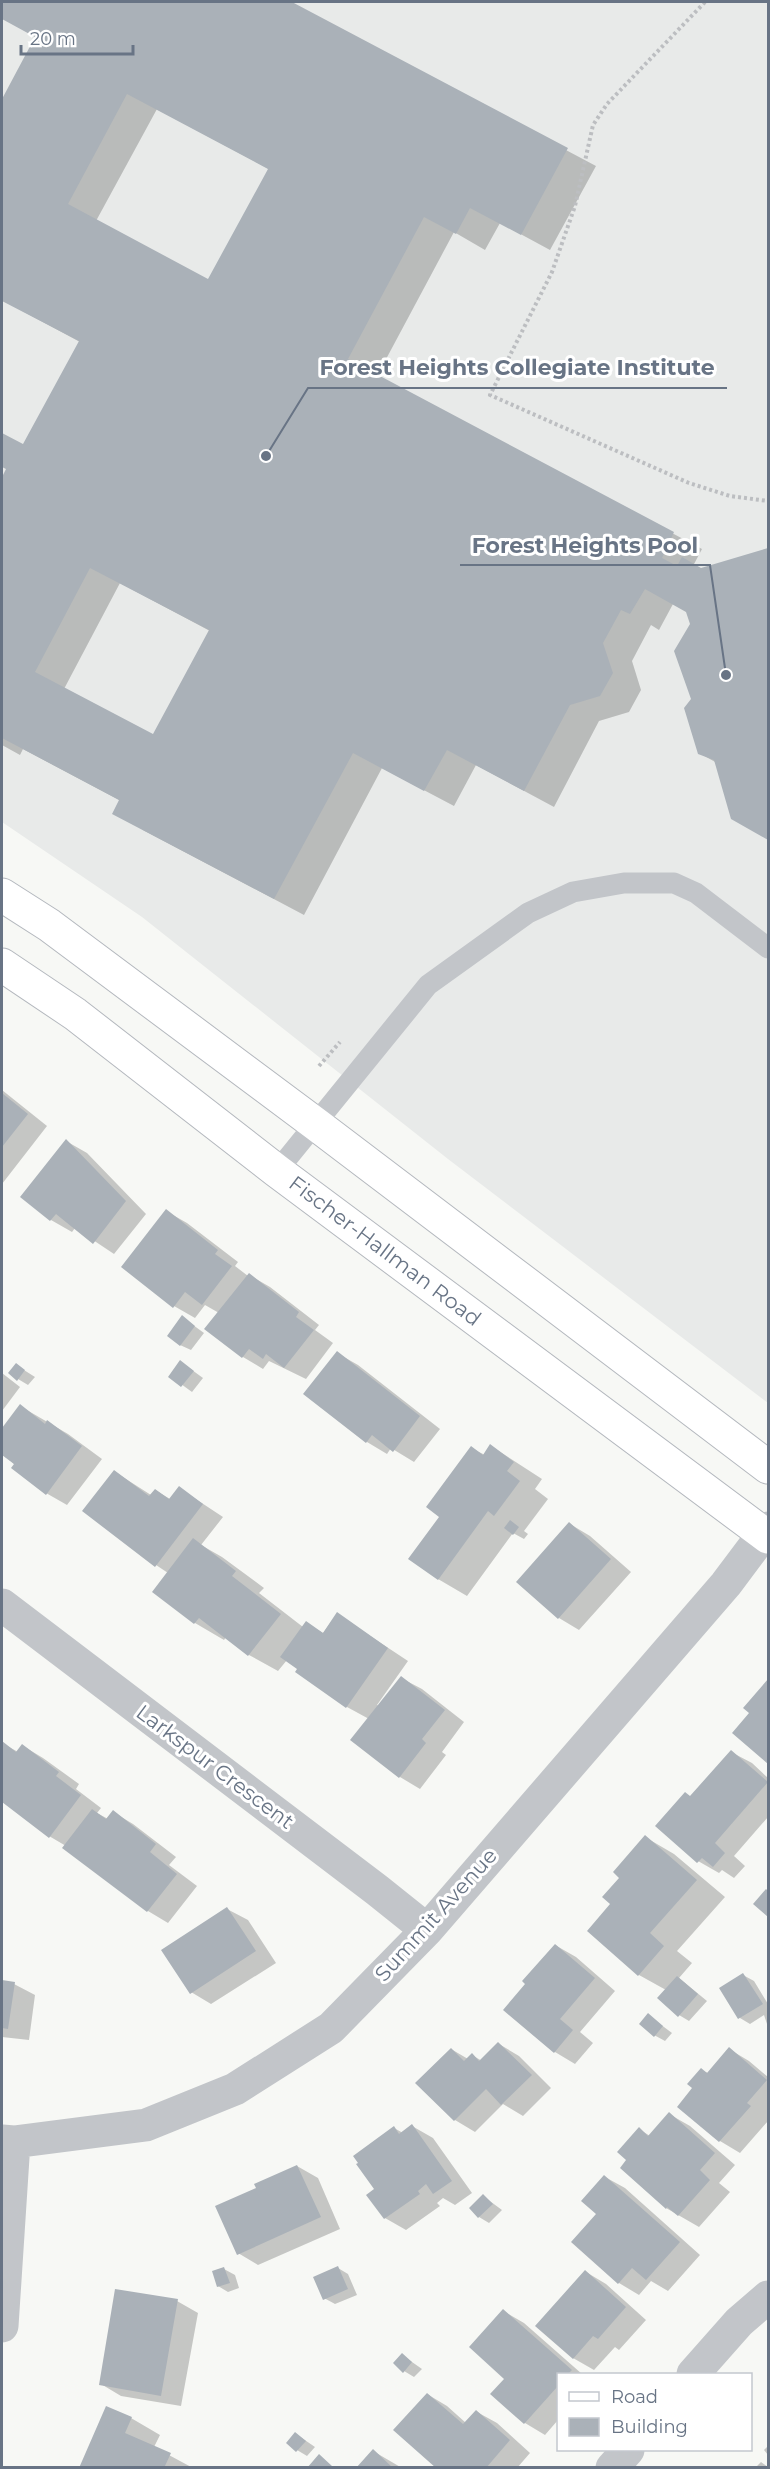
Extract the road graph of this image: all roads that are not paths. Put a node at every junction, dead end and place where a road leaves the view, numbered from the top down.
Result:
1 (2, 895) edge
2 (768, 948) edge
3 (2, 965) edge
4 (317, 1125) junction
5 (277, 1171) junction
6 (768, 1467) edge
7 (767, 1533) edge
8 (2, 1605) edge
9 (427, 1930) junction
10 (8, 2141) edge
11 (768, 2297) edge
12 (2, 2326) edge
13 (694, 2373) edge
14 (627, 2451) edge
15 (612, 2468) edge

1 - 4 main road
2 - 4 lane
3 - 5 main road, Fischer-Hallman Road
4 - 5 lane
4 - 6 main road
5 - 7 main road, Fischer-Hallman Road
7 - 9 street, Summit Avenue
8 - 9 street, Larkspur Crescent
9 - 10 street, Summit Avenue
10 - 12 street
11 - 13 street
14 - 15 street

